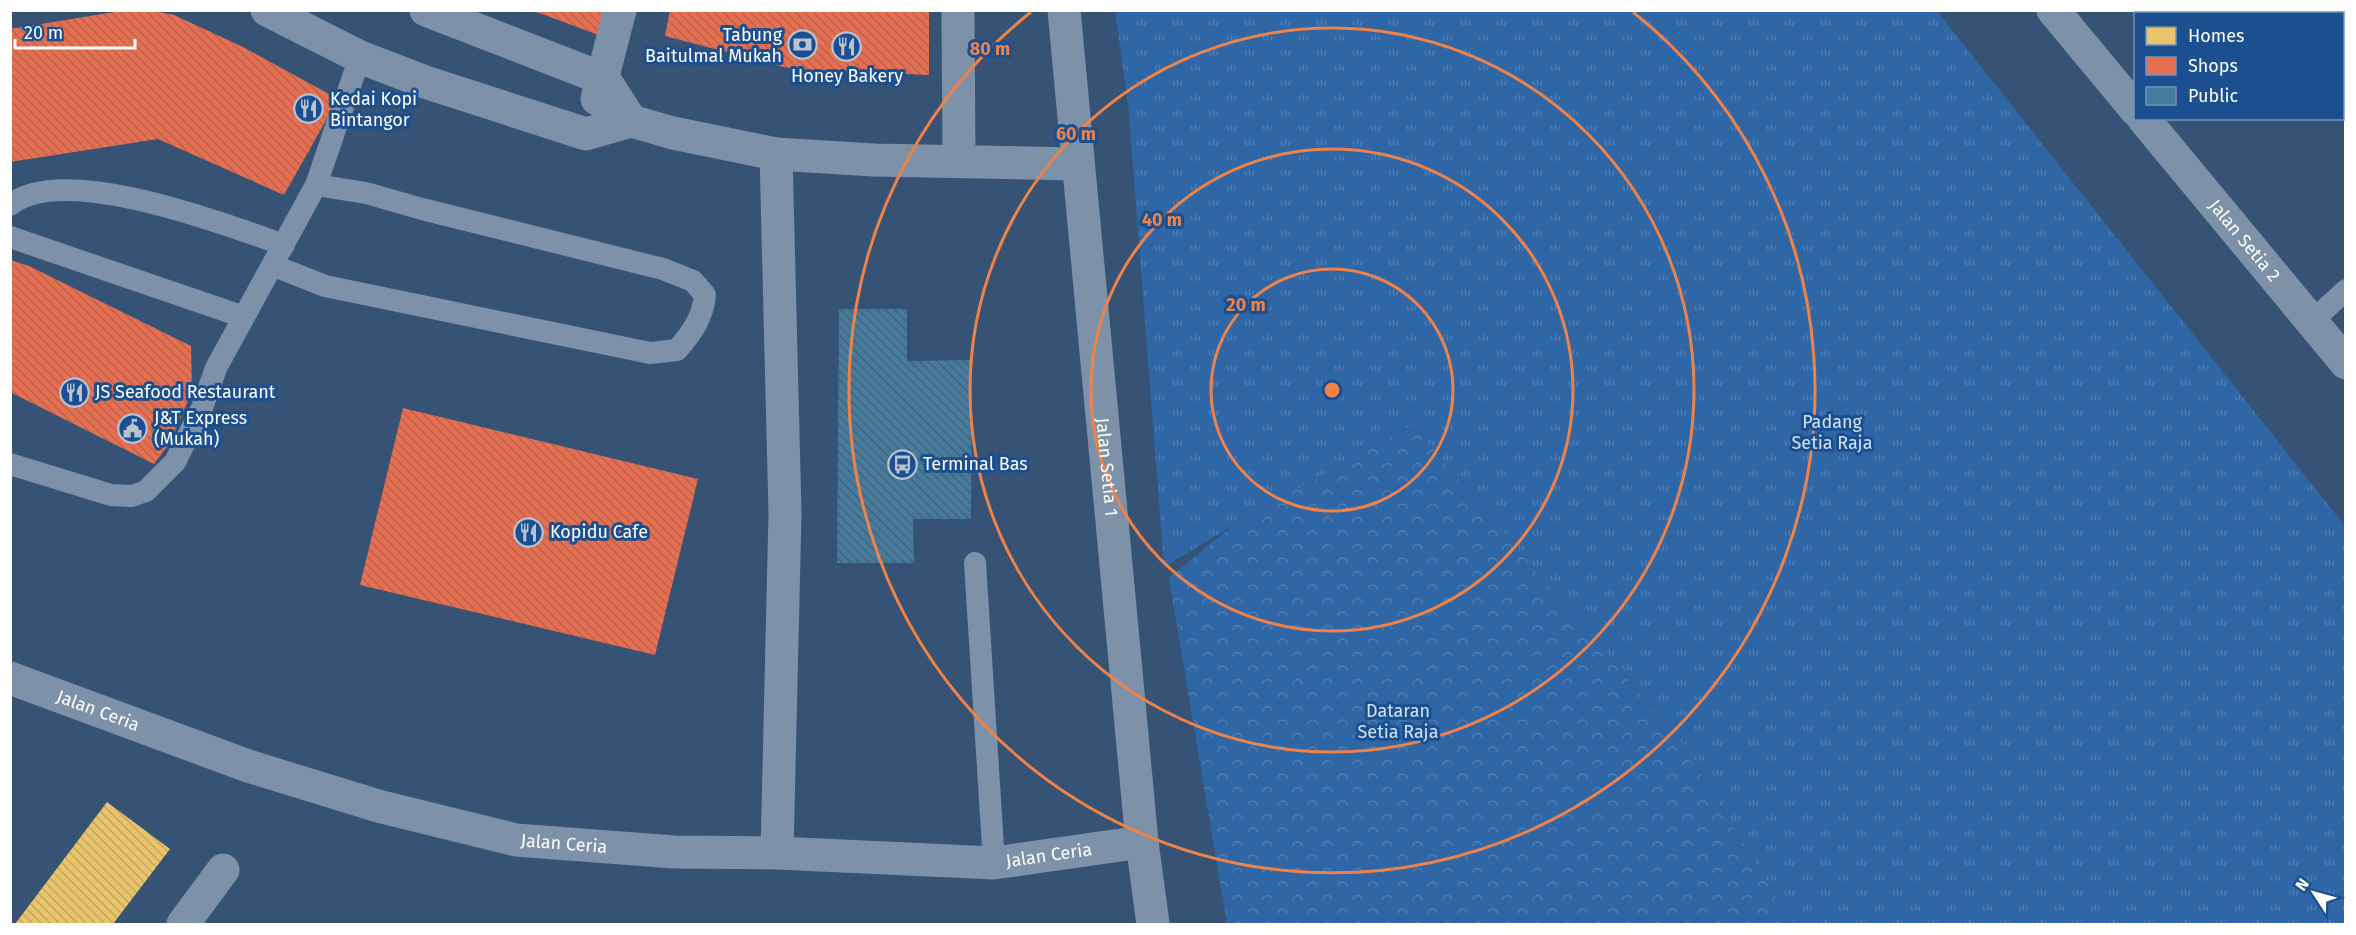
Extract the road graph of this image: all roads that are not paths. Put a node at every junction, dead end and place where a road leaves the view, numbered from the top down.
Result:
1 (267, 10) edge
2 (426, 10) edge
3 (620, 10) edge
4 (958, 10) edge
5 (1064, 10) edge
6 (2053, 10) edge
7 (360, 57) junction
8 (604, 79) junction
9 (2134, 108) edge
10 (2145, 120) edge
11 (631, 121) junction
12 (586, 134) junction
13 (776, 154) junction
14 (959, 161) junction
15 (1077, 164) junction
16 (316, 185) junction
17 (10, 205) edge
18 (10, 237) edge
19 (284, 245) junction
20 (272, 265) junction
21 (2346, 290) edge
22 (244, 317) junction
23 (2311, 322) junction
24 (2346, 363) edge
25 (10, 464) edge
26 (975, 563) dead end
27 (10, 678) edge
28 (1142, 842) junction
29 (777, 853) junction
30 (994, 863) junction
31 (223, 870) dead end
32 (183, 924) edge
33 (1153, 924) edge

1 - 7 street
2 - 8 street
3 - 8 street
4 - 14 street
5 - 15 street, Jalan Setia 1
6 - 9 street
7 - 12 street
7 - 16 lane
8 - 11 street
8 - 12 street
10 - 23 street, Jalan Setia 2
11 - 12 street
11 - 13 street
13 - 14 street
13 - 29 street
14 - 15 street
15 - 28 street, Jalan Setia 1
16 - 19 lane
16 - 20 lane
17 - 19 lane
18 - 22 lane
19 - 20 lane
20 - 22 lane
21 - 23 lane
22 - 25 lane
23 - 24 street, Jalan Setia 2
26 - 30 lane
27 - 29 street, Jalan Ceria
28 - 30 street, Jalan Ceria
28 - 33 street, Jalan Setia 1
29 - 30 street, Jalan Ceria
31 - 32 street

